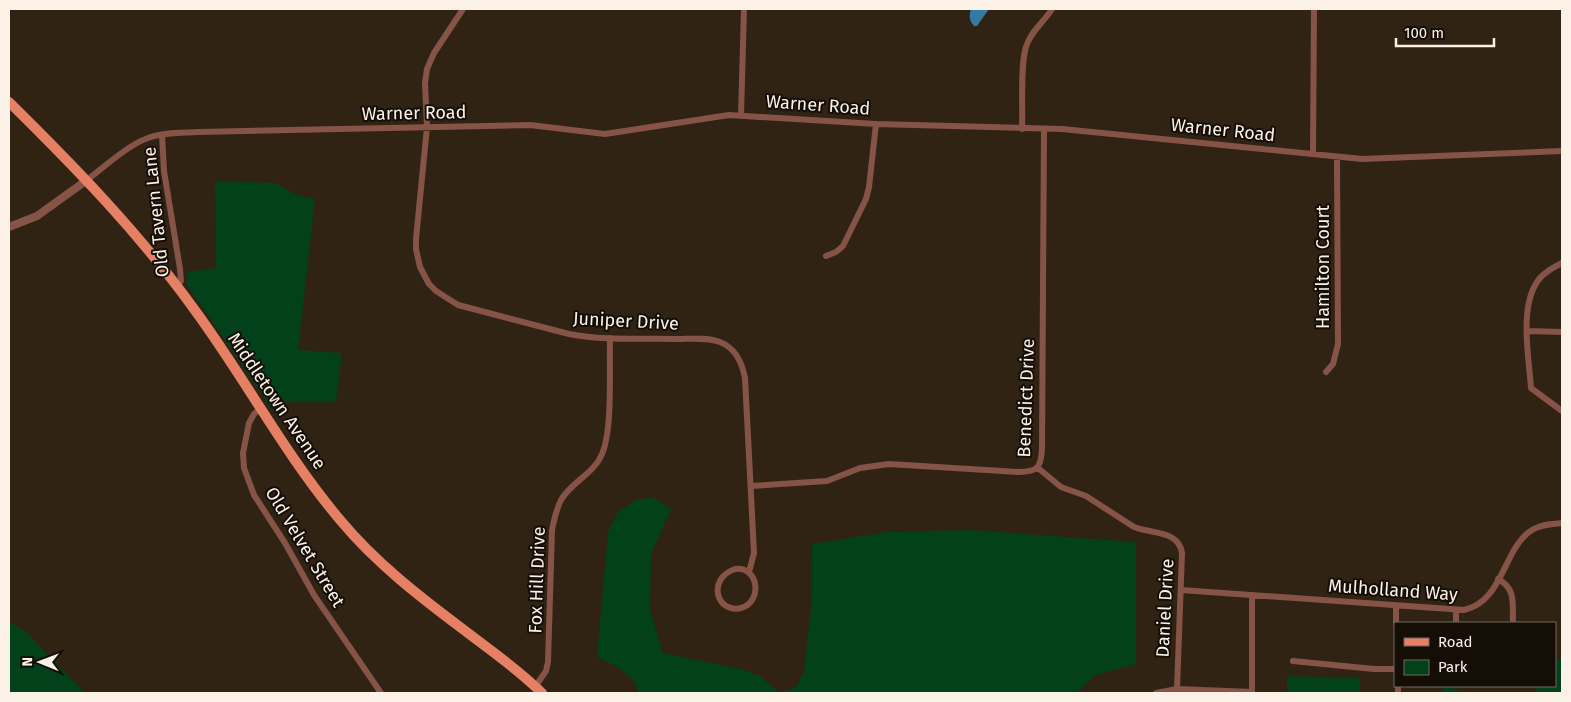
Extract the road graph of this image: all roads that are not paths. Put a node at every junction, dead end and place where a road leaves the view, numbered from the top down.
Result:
1 (463, 9) edge
2 (744, 9) edge
3 (1052, 9) edge
4 (1314, 9) edge
5 (9, 102) edge
6 (741, 115) junction
7 (876, 124) junction
8 (427, 128) junction
9 (1022, 129) junction
10 (1044, 129) junction
11 (162, 135) junction
12 (1562, 151) edge
13 (1313, 154) junction
14 (1337, 158) junction
15 (87, 180) junction
16 (9, 227) edge
17 (826, 256) dead end
18 (1562, 263) edge
19 (177, 286) junction
20 (1527, 331) junction
21 (1562, 332) edge
22 (610, 338) junction
23 (1326, 372) dead end
24 (261, 408) junction
25 (1562, 411) edge
26 (1038, 468) junction
27 (751, 486) junction
28 (1562, 523) edge
29 (749, 572) junction
30 (1498, 579) junction
31 (1181, 590) junction
32 (1252, 595) junction
33 (1396, 606) junction
34 (1456, 610) junction
35 (1396, 622) edge
36 (1456, 622) edge
37 (1513, 622) edge
38 (1294, 661) dead end
39 (1394, 669) edge
40 (1176, 689) junction
41 (539, 690) edge
42 (381, 693) edge
43 (1156, 693) edge
44 (1252, 693) edge

1 - 8 street, Juniper Drive
2 - 6 street
3 - 9 street
4 - 13 street
5 - 15 main road, Middletown Avenue
6 - 7 street, Warner Road
6 - 8 street, Warner Road
7 - 9 street, Warner Road
7 - 17 street
8 - 11 street, Warner Road
8 - 22 street, Juniper Drive
9 - 10 street, Warner Road
10 - 13 street, Warner Road
10 - 26 street, Benedict Drive
11 - 15 street, Warner Road
11 - 19 street, Old Tavern Lane
12 - 14 street, Warner Road
13 - 14 street, Warner Road
14 - 23 street, Hamilton Court
15 - 16 street
15 - 19 main road, Middletown Avenue
18 - 20 street
19 - 24 main road, Middletown Avenue
20 - 21 street
20 - 25 street
22 - 27 street, Juniper Drive
22 - 41 street, Fox Hill Drive
24 - 41 main road, Middletown Avenue
24 - 42 street, Old Velvet Street
26 - 27 street, Benedict Drive
26 - 31 street, Daniel Drive
27 - 29 street, Juniper Drive
28 - 30 street, Mulholland Way
29 - 29 street, Juniper Drive
30 - 34 street, Mulholland Way
30 - 37 street
31 - 32 street, Mulholland Way
31 - 40 street, Daniel Drive
32 - 33 street, Mulholland Way
32 - 44 street
33 - 34 street, Mulholland Way
33 - 35 street
34 - 36 street
38 - 39 street
40 - 43 street
40 - 44 street

